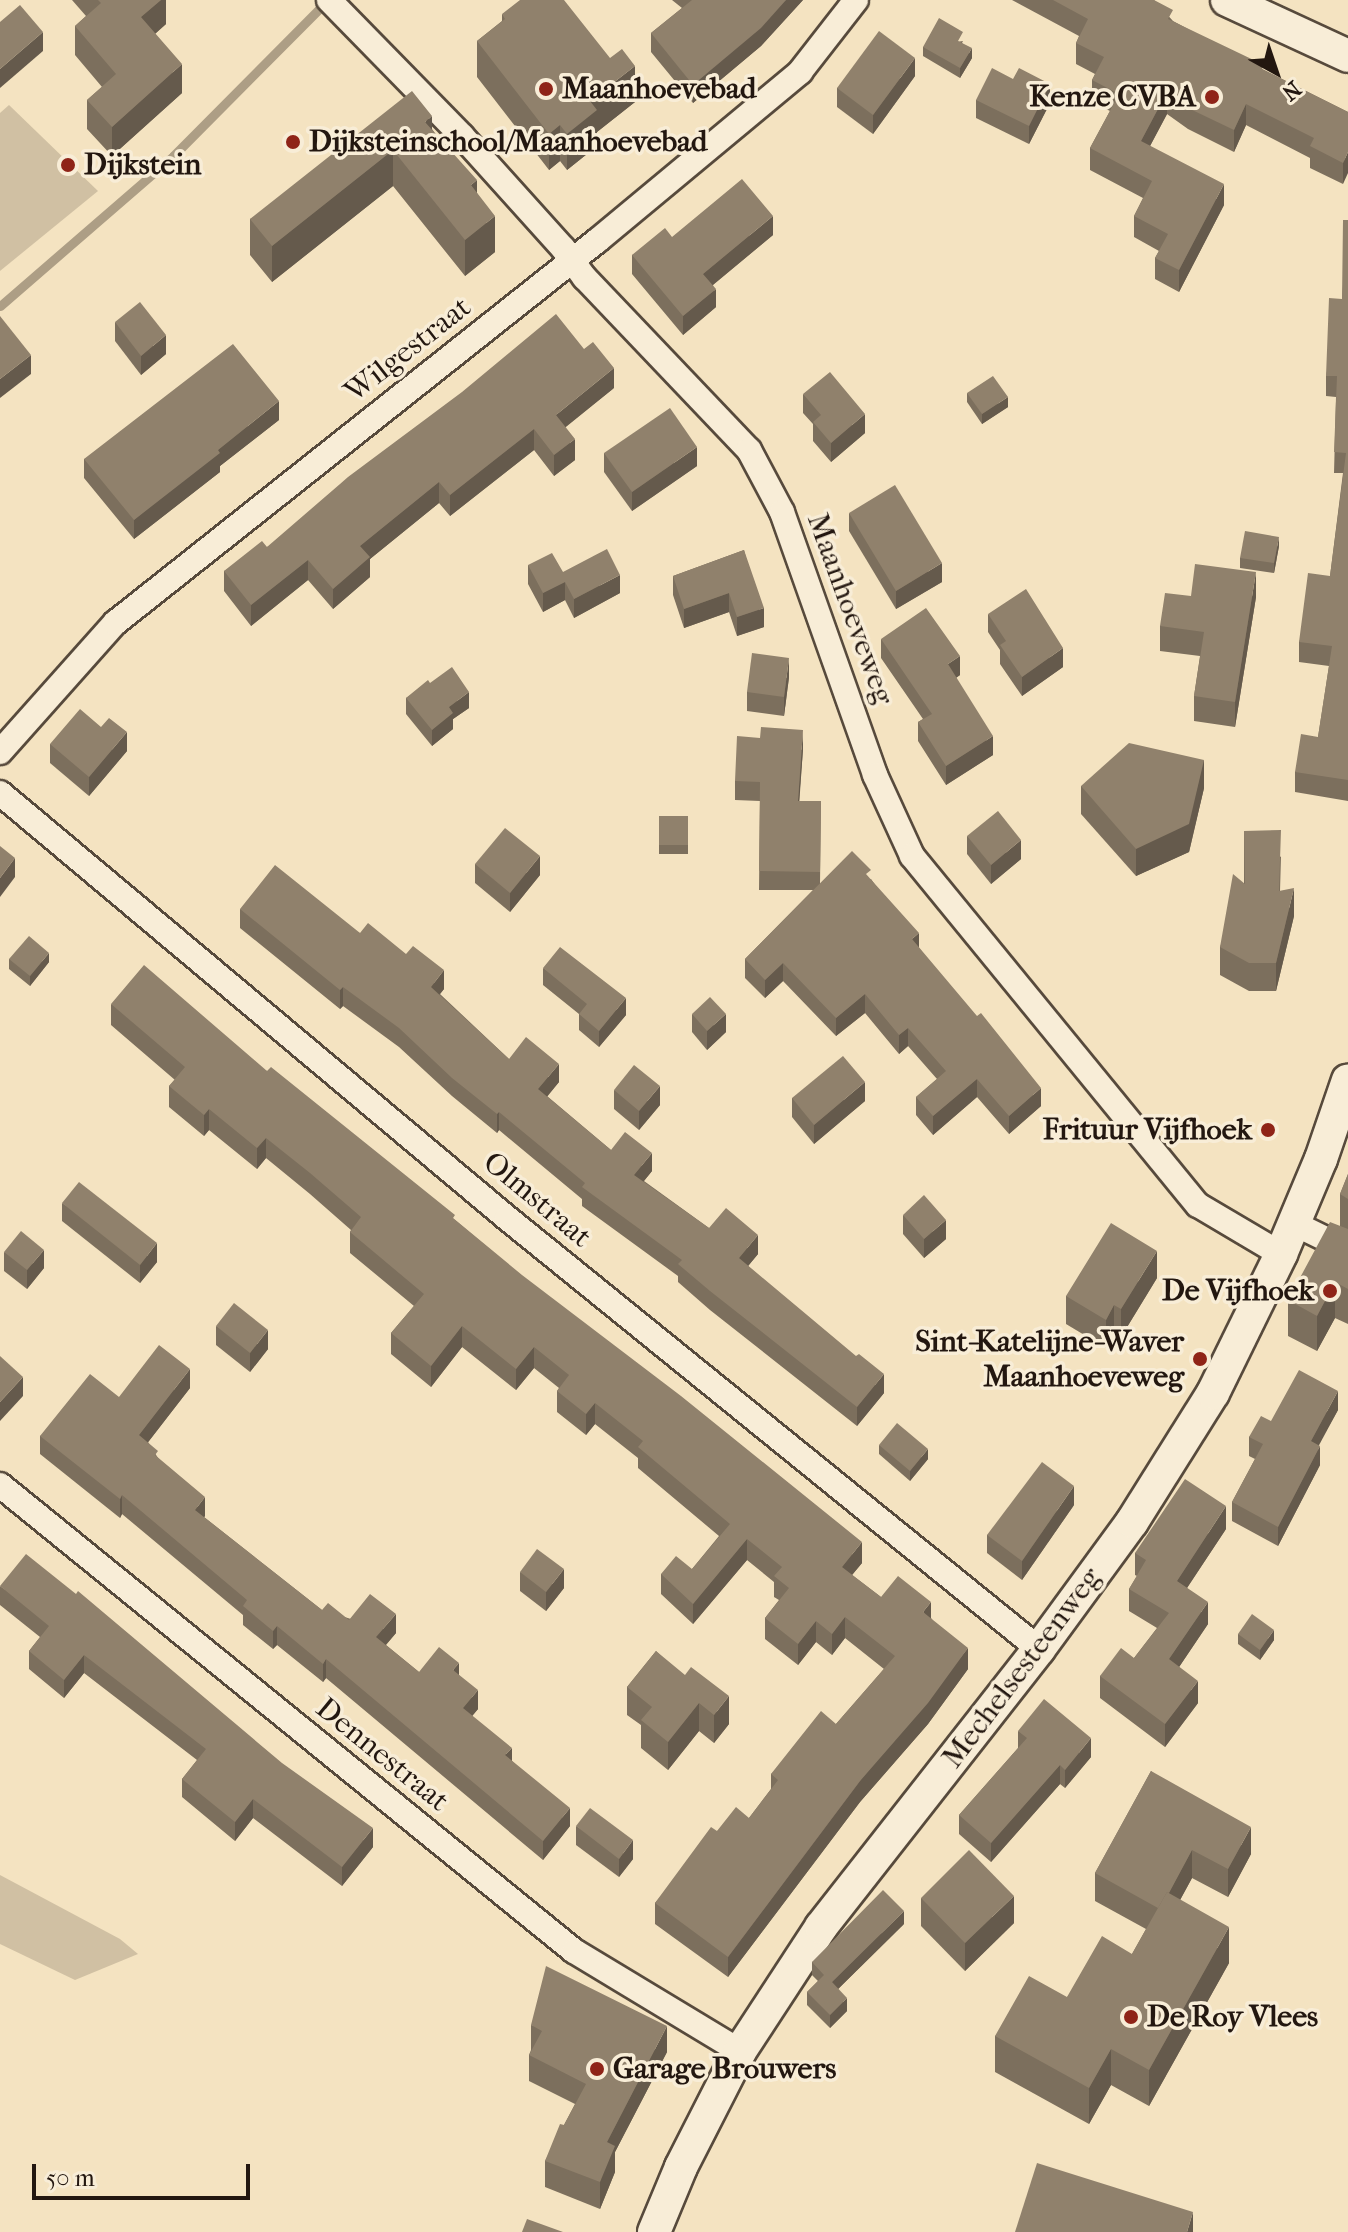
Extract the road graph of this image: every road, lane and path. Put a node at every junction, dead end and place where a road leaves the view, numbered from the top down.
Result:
1 (329, 0) edge
2 (856, 0) edge
3 (1227, 0) edge
4 (1348, 56) edge
5 (572, 260) junction
6 (0, 752) edge
7 (0, 793) edge
8 (1348, 1080) edge
9 (1293, 1223) junction
10 (1348, 1250) edge
11 (1281, 1254) junction
12 (0, 1485) edge
13 (1039, 1649) junction
14 (740, 2051) junction
15 (654, 2232) edge

1 - 5 street, Maanhoeveweg
2 - 5 street, Wilgestraat
3 - 4 main road
5 - 6 street, Wilgestraat
5 - 11 street, Maanhoeveweg
7 - 13 street, Olmstraat
8 - 9 main road, Mechelsesteenweg
9 - 10 street
9 - 11 main road, Mechelsesteenweg
11 - 13 main road, Mechelsesteenweg
12 - 14 street, Dennestraat
13 - 14 main road, Mechelsesteenweg
14 - 15 main road, Mechelsesteenweg

